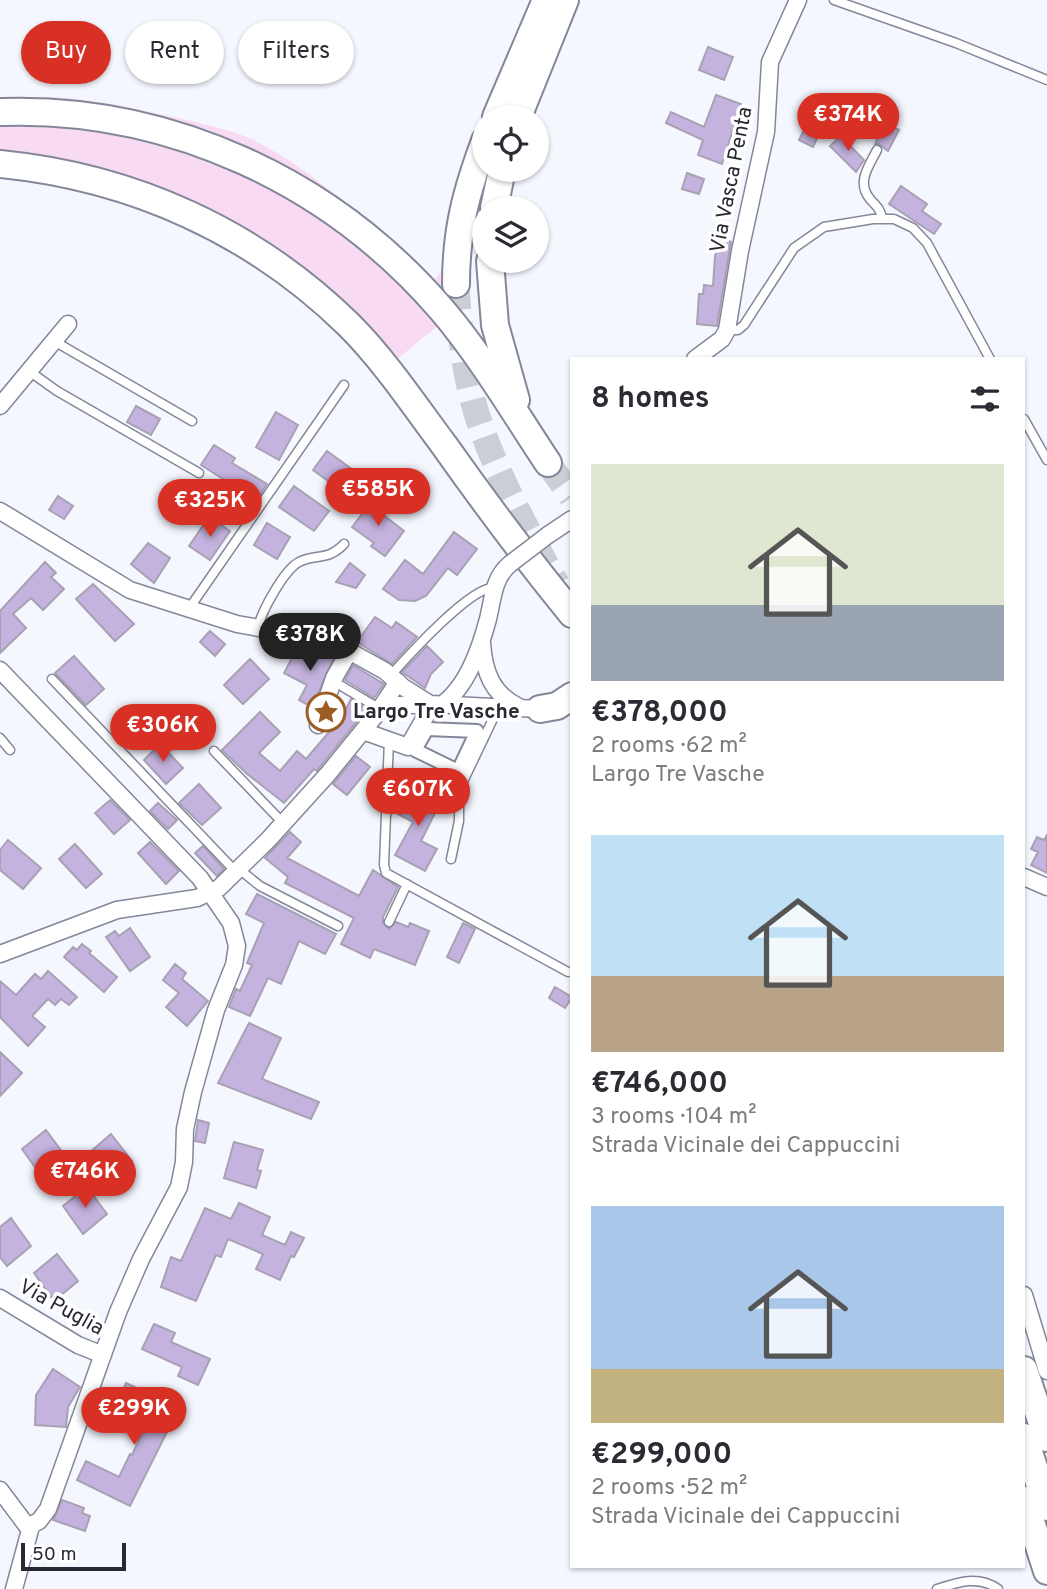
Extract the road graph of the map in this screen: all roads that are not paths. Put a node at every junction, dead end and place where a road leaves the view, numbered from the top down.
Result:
1 (546, 0) edge
2 (565, 0) edge
3 (798, 0) edge
4 (834, 0) edge
5 (1047, 80) edge
6 (501, 105) edge
7 (522, 105) edge
8 (0, 112) edge
9 (877, 150) dead end
10 (0, 164) edge
11 (472, 181) edge
12 (882, 218) junction
13 (491, 273) edge
14 (456, 284) tunnel mouth
15 (68, 324) dead end
16 (727, 330) junction
17 (54, 341) junction
18 (698, 357) edge
19 (989, 357) edge
20 (29, 371) junction
21 (344, 385) dead end
22 (0, 405) edge
23 (192, 421) dead end
24 (1025, 421) edge
25 (525, 428) junction
26 (1047, 460) edge
27 (548, 463) tunnel mouth
28 (199, 473) dead end
29 (0, 511) edge
30 (570, 520) edge
31 (344, 544) dead end
32 (494, 588) junction
33 (188, 610) junction
34 (570, 611) edge
35 (258, 628) junction
36 (481, 641) junction
37 (350, 650) junction
38 (0, 670) edge
39 (52, 679) dead end
40 (395, 679) junction
41 (333, 681) junction
42 (570, 697) edge
43 (436, 705) junction
44 (381, 707) junction
45 (493, 707) junction
46 (531, 708) junction
47 (570, 714) edge
48 (317, 724) dead end
49 (363, 731) junction
50 (0, 738) edge
51 (417, 738) junction
52 (389, 740) junction
53 (10, 750) dead end
54 (214, 751) dead end
55 (472, 751) junction
56 (283, 823) junction
57 (451, 859) dead end
58 (237, 870) junction
59 (1025, 877) edge
60 (407, 884) junction
61 (1047, 887) edge
62 (211, 893) junction
63 (388, 922) dead end
64 (338, 926) dead end
65 (0, 954) edge
66 (568, 972) dead end
67 (0, 1298) edge
68 (1025, 1298) edge
69 (103, 1355) junction
70 (1047, 1371) edge
71 (1025, 1373) edge
72 (1047, 1438) edge
73 (1025, 1440) edge
74 (0, 1490) edge
75 (1025, 1505) edge
76 (1047, 1507) edge
77 (29, 1526) junction
78 (1030, 1532) edge
79 (1047, 1571) edge
80 (13, 1589) edge
81 (937, 1589) edge
82 (998, 1589) edge

1 - 6 highway
2 - 7 highway
3 - 16 street, Via Vasca Penta
4 - 5 lane
8 - 25 highway
9 - 12 lane
10 - 34 highway
11 - 14 highway
12 - 16 lane
12 - 19 lane
13 - 25 highway
15 - 17 street
16 - 18 street
17 - 20 street
17 - 23 lane
20 - 22 street
20 - 28 lane
21 - 33 lane
24 - 26 lane
25 - 27 highway
29 - 33 street
30 - 32 street, bridge
31 - 35 lane
32 - 36 street
32 - 40 lane
33 - 35 street
35 - 37 street
36 - 43 street
36 - 46 street
37 - 40 street
37 - 41 street
38 - 62 street
39 - 58 lane
40 - 43 street
40 - 44 street
41 - 44 lane
41 - 48 street
42 - 46 highway
43 - 44 street
43 - 45 street
43 - 51 street
44 - 49 street
45 - 46 street
45 - 55 lane
46 - 47 highway
49 - 52 street
49 - 56 street
50 - 53 lane
51 - 52 street
51 - 55 street
51 - 55 street
52 - 60 lane
54 - 56 lane
55 - 57 lane
56 - 58 street
58 - 62 street
58 - 64 lane
59 - 61 street
60 - 63 lane
60 - 66 lane
62 - 65 street
62 - 69 street
67 - 69 street, Via Puglia
68 - 70 street
69 - 77 street
71 - 72 highway
73 - 76 highway
74 - 77 street
75 - 78 highway
77 - 80 street
78 - 79 highway
81 - 82 lane

